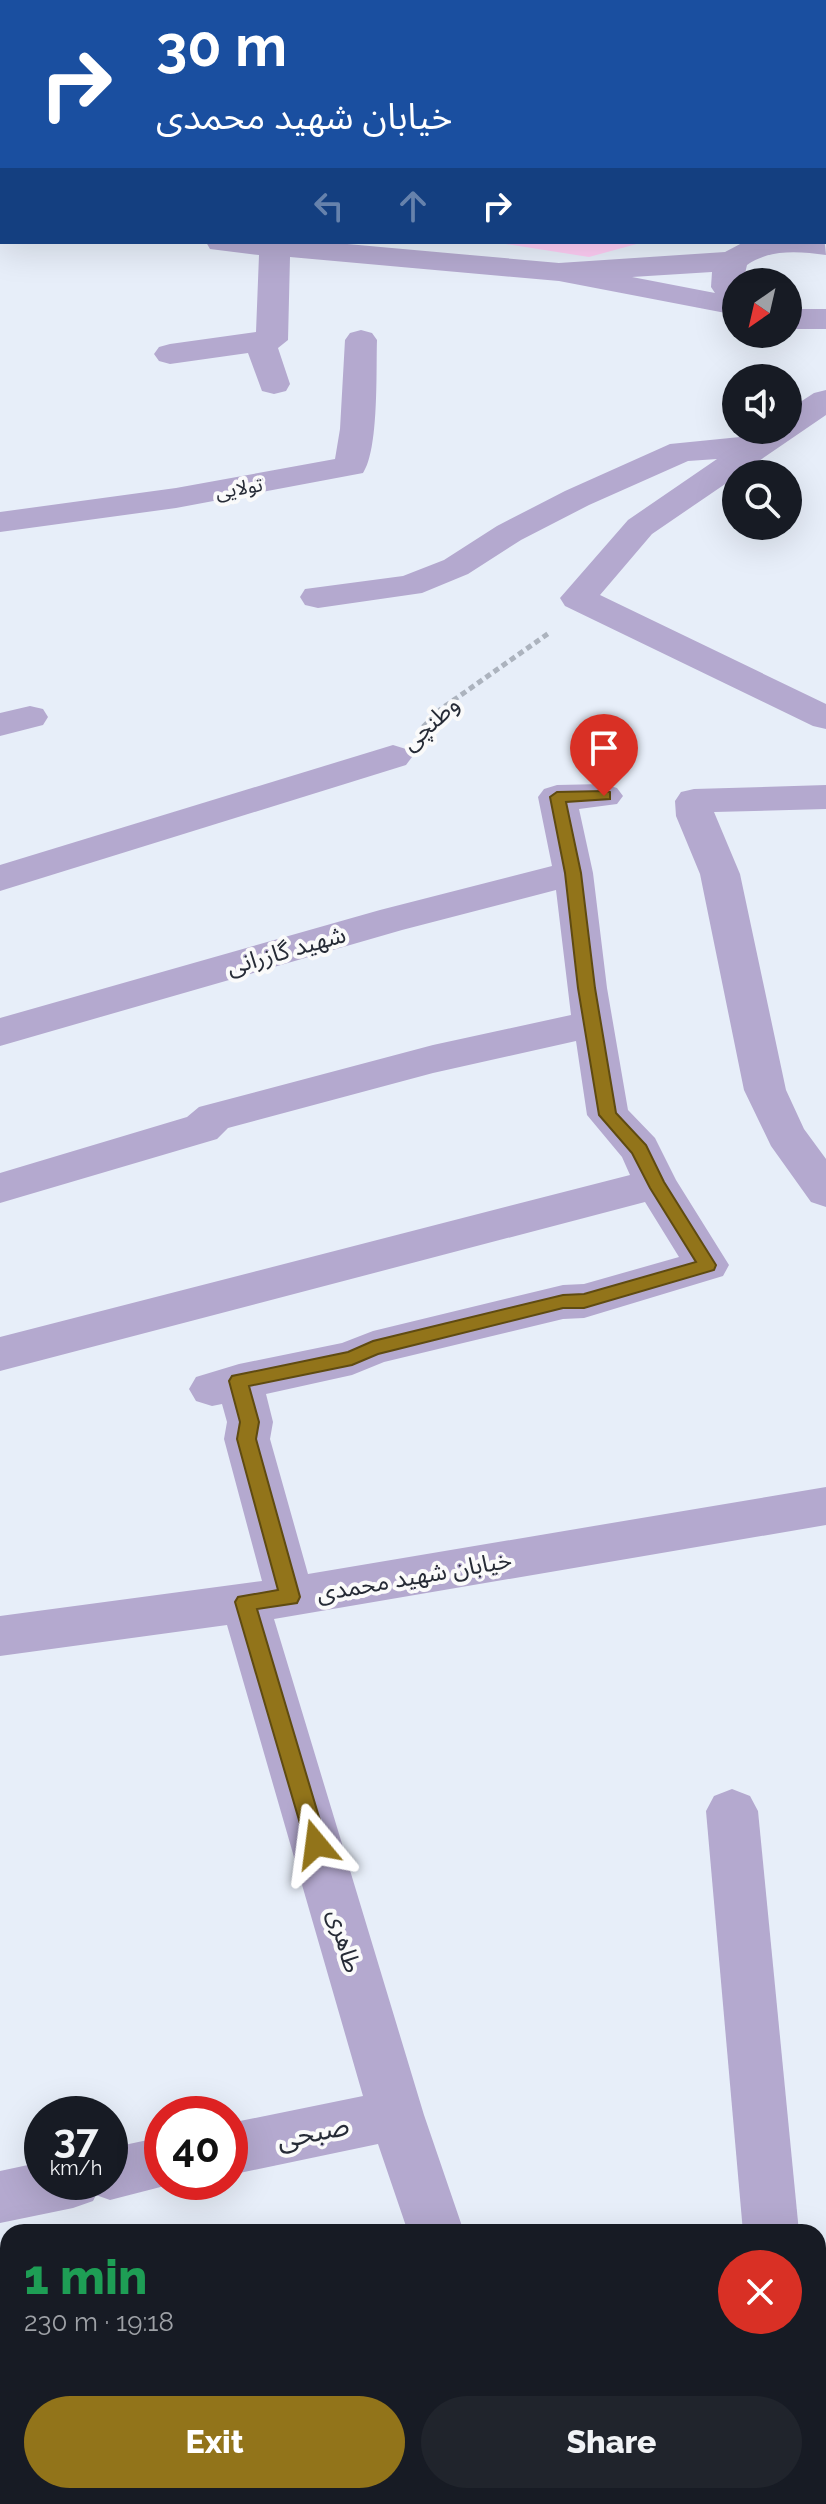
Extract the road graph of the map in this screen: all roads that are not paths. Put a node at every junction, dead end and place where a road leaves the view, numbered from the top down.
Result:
1 (243, 244) edge
2 (774, 244) edge
3 (275, 247) junction
4 (718, 255) edge
5 (561, 257) edge
6 (722, 302) edge
7 (361, 340) dead end
8 (260, 341) junction
9 (170, 354) dead end
10 (274, 384) dead end
11 (826, 400) edge
12 (802, 416) edge
13 (729, 444) edge
14 (760, 444) edge
15 (0, 522) edge
16 (318, 597) dead end
17 (826, 718) edge
18 (393, 757) road end
19 (604, 796) dead end
20 (826, 797) edge
21 (573, 873) junction
22 (0, 878) edge
23 (592, 1024) junction
24 (0, 1032) edge
25 (822, 1176) edge
26 (656, 1184) junction
27 (0, 1188) edge
28 (0, 1354) edge
29 (826, 1506) edge
30 (268, 1600) junction
31 (0, 1636) edge
32 (732, 1811) dead end
33 (396, 2115) junction
34 (248, 2145) edge
35 (24, 2192) edge
36 (0, 2197) edge
37 (433, 2224) edge
38 (770, 2224) edge

1 - 3 street
2 - 4 street
3 - 5 street
3 - 8 street
4 - 5 street
5 - 6 street
7 - 15 street, تولایی
8 - 9 street
8 - 10 street
11 - 12 street
13 - 16 street
14 - 17 street
18 - 22 street, وطنچی
19 - 21 street
20 - 25 street
21 - 23 street
21 - 24 street, شهید گازرانی
23 - 26 street
23 - 27 street
26 - 28 street
26 - 30 street, طاهری
29 - 30 street, خیابان شهید محمدی
30 - 31 street, خیابان شهید محمدی
30 - 33 street, طاهری
32 - 38 street
33 - 34 street, صبحی
33 - 37 street, طاهری
35 - 36 street

